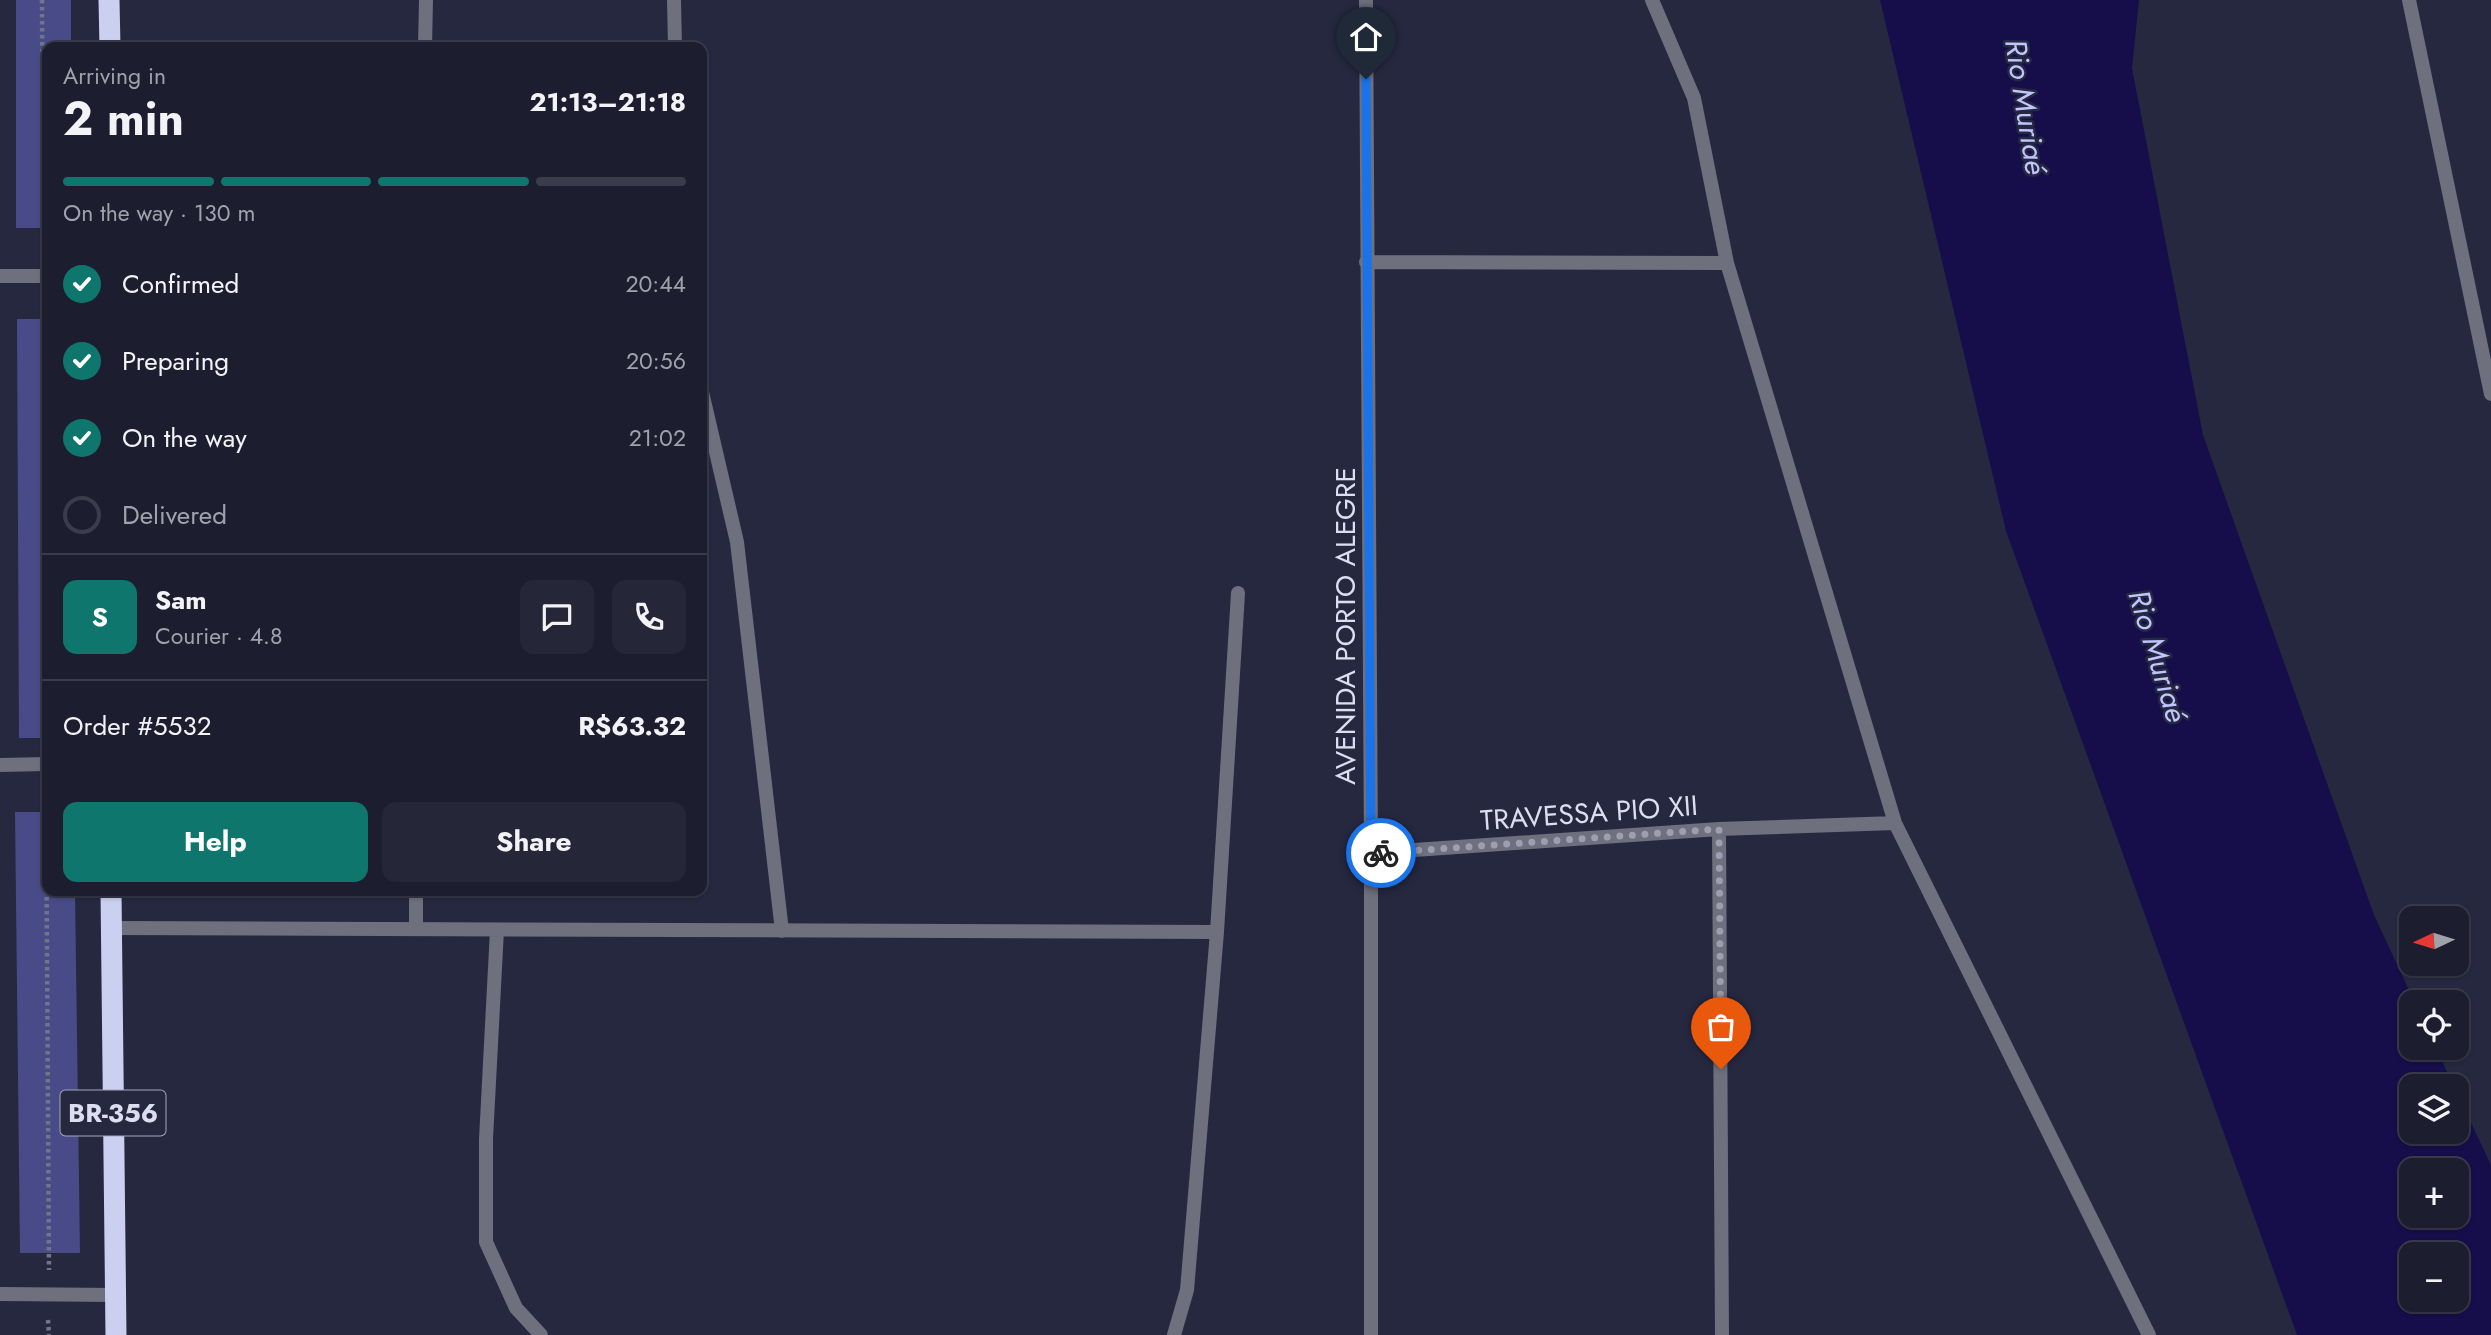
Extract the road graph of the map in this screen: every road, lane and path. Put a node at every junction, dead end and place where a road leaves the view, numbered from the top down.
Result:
1 (42, 0) edge
2 (110, 0) edge
3 (426, 0) edge
4 (674, 0) edge
5 (1366, 0) edge
6 (1652, 0) edge
7 (2409, 0) edge
8 (42, 42) edge
9 (110, 42) edge
10 (425, 42) edge
11 (675, 42) edge
12 (1366, 262) junction
13 (1727, 263) junction
14 (0, 276) edge
15 (42, 276) edge
16 (2491, 394) edge
17 (707, 413) edge
18 (1238, 593) dead end
19 (42, 764) edge
20 (0, 765) edge
21 (1895, 823) junction
22 (1719, 829) junction
23 (1371, 853) junction
24 (47, 896) edge
25 (111, 896) edge
26 (416, 896) edge
27 (111, 928) junction
28 (416, 929) junction
29 (497, 930) junction
30 (782, 931) junction
31 (1217, 932) junction
32 (0, 1294) edge
33 (48, 1295) junction
34 (115, 1295) junction
35 (49, 1335) edge
36 (116, 1335) edge
37 (541, 1335) edge
38 (1174, 1335) edge
39 (1371, 1335) edge
40 (1722, 1335) edge
41 (2149, 1335) edge

1 - 8 path
2 - 9 highway
3 - 10 street
4 - 11 street
5 - 12 street, AVENIDA PORTO ALEGRE
6 - 13 street
7 - 16 street
12 - 13 street
12 - 23 street, AVENIDA PORTO ALEGRE
13 - 21 street
14 - 15 street
17 - 30 street
18 - 31 street
19 - 20 street
21 - 22 street, TRAVESSA PIO XII
21 - 41 street
22 - 23 street, TRAVESSA PIO XII
22 - 40 street
23 - 39 street, AVENIDA PORTO ALEGRE
24 - 33 path
25 - 27 highway, BR-356
26 - 28 street
27 - 28 street
27 - 34 highway, BR-356
28 - 29 street
29 - 30 street
29 - 37 street
30 - 31 street
31 - 38 street
32 - 33 street
33 - 34 street
33 - 35 path
34 - 36 highway, BR-356

